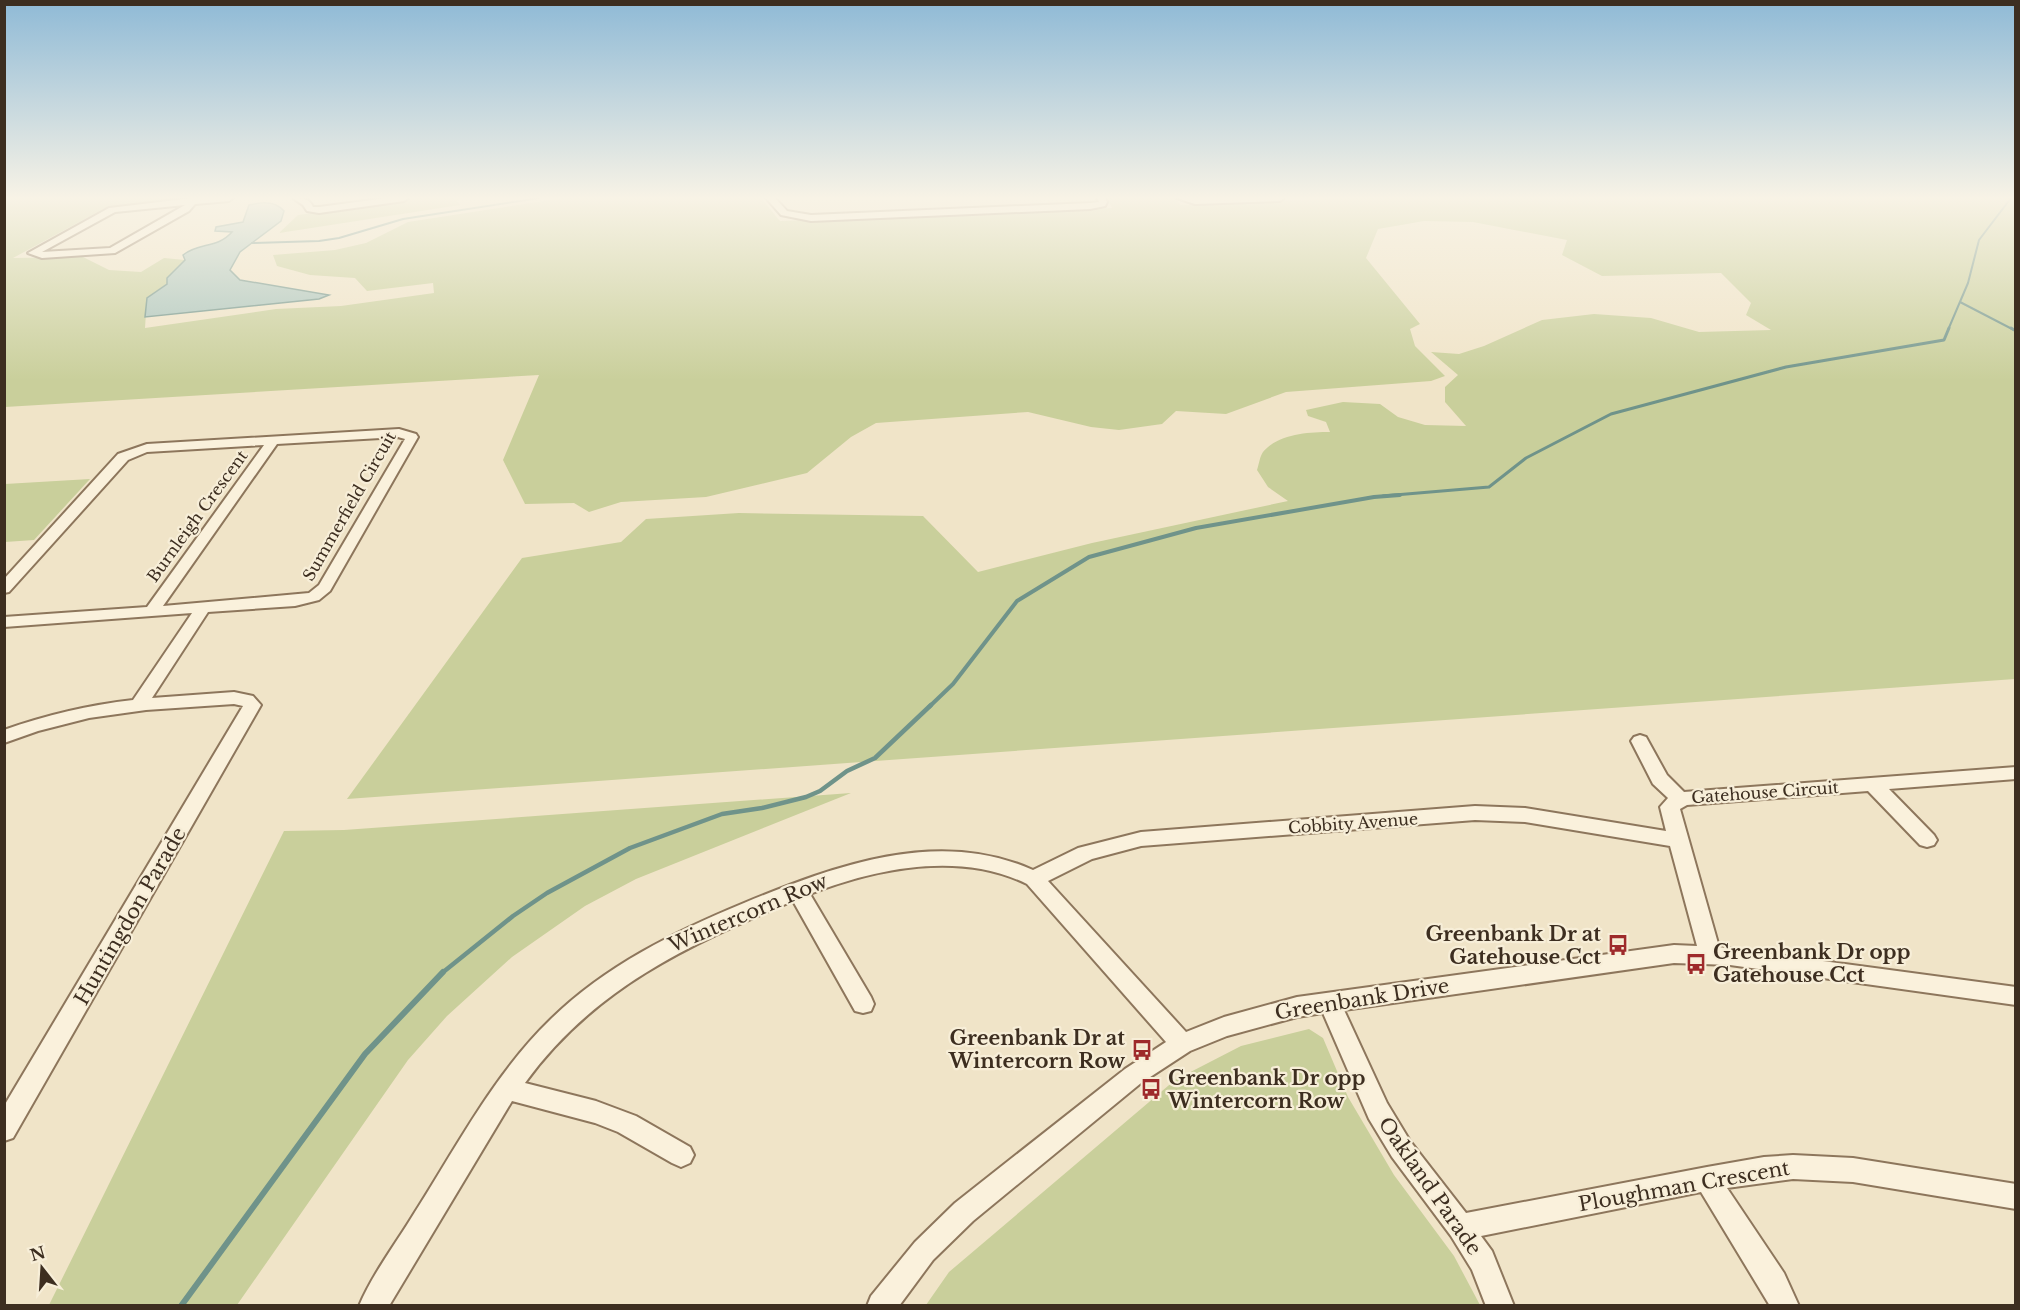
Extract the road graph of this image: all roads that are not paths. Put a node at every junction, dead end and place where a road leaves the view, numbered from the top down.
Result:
1 (273, 441) junction
2 (4, 589) edge
3 (203, 608) junction
4 (151, 612) junction
5 (4, 622) edge
6 (138, 706) junction
7 (4, 737) edge
8 (1640, 741) dead end
9 (2016, 773) edge
10 (1873, 784) junction
11 (1680, 799) junction
12 (1678, 840) junction
13 (1927, 840) dead end
14 (1034, 879) junction
15 (797, 890) junction
16 (1710, 954) junction
17 (2016, 996) edge
18 (1329, 1002) junction
19 (862, 1004) dead end
20 (1182, 1044) junction
21 (506, 1089) junction
22 (4, 1130) edge
23 (681, 1155) dead end
24 (1707, 1179) junction
25 (2016, 1197) edge
26 (1460, 1227) junction
27 (373, 1305) edge
28 (880, 1305) edge
29 (1500, 1305) edge
30 (1785, 1305) edge

1 - 2 street, Summerfield Circuit
1 - 3 street, Summerfield Circuit
1 - 4 street, Burnleigh Crescent
3 - 4 street, Summerfield Circuit
3 - 6 street
4 - 5 street, Summerfield Circuit
6 - 7 street, Huntingdon Parade
6 - 22 street, Huntingdon Parade
8 - 11 street
9 - 10 street, Gatehouse Circuit
10 - 11 street, Gatehouse Circuit
10 - 13 street
11 - 12 street, Gatehouse Circuit
12 - 14 street, Cobbity Avenue
12 - 16 street, Gatehouse Circuit
14 - 15 street, Wintercorn Row
14 - 20 street, Wintercorn Row
15 - 19 street
15 - 21 street, Wintercorn Row
16 - 17 street, Greenbank Drive
16 - 18 street, Greenbank Drive
18 - 20 street, Greenbank Drive
18 - 26 street, Oakland Parade
20 - 28 street, Greenbank Drive
21 - 23 street
21 - 27 street, Wintercorn Row
24 - 25 street, Ploughman Crescent
24 - 26 street, Ploughman Crescent
24 - 30 street
26 - 29 street, Oakland Parade

